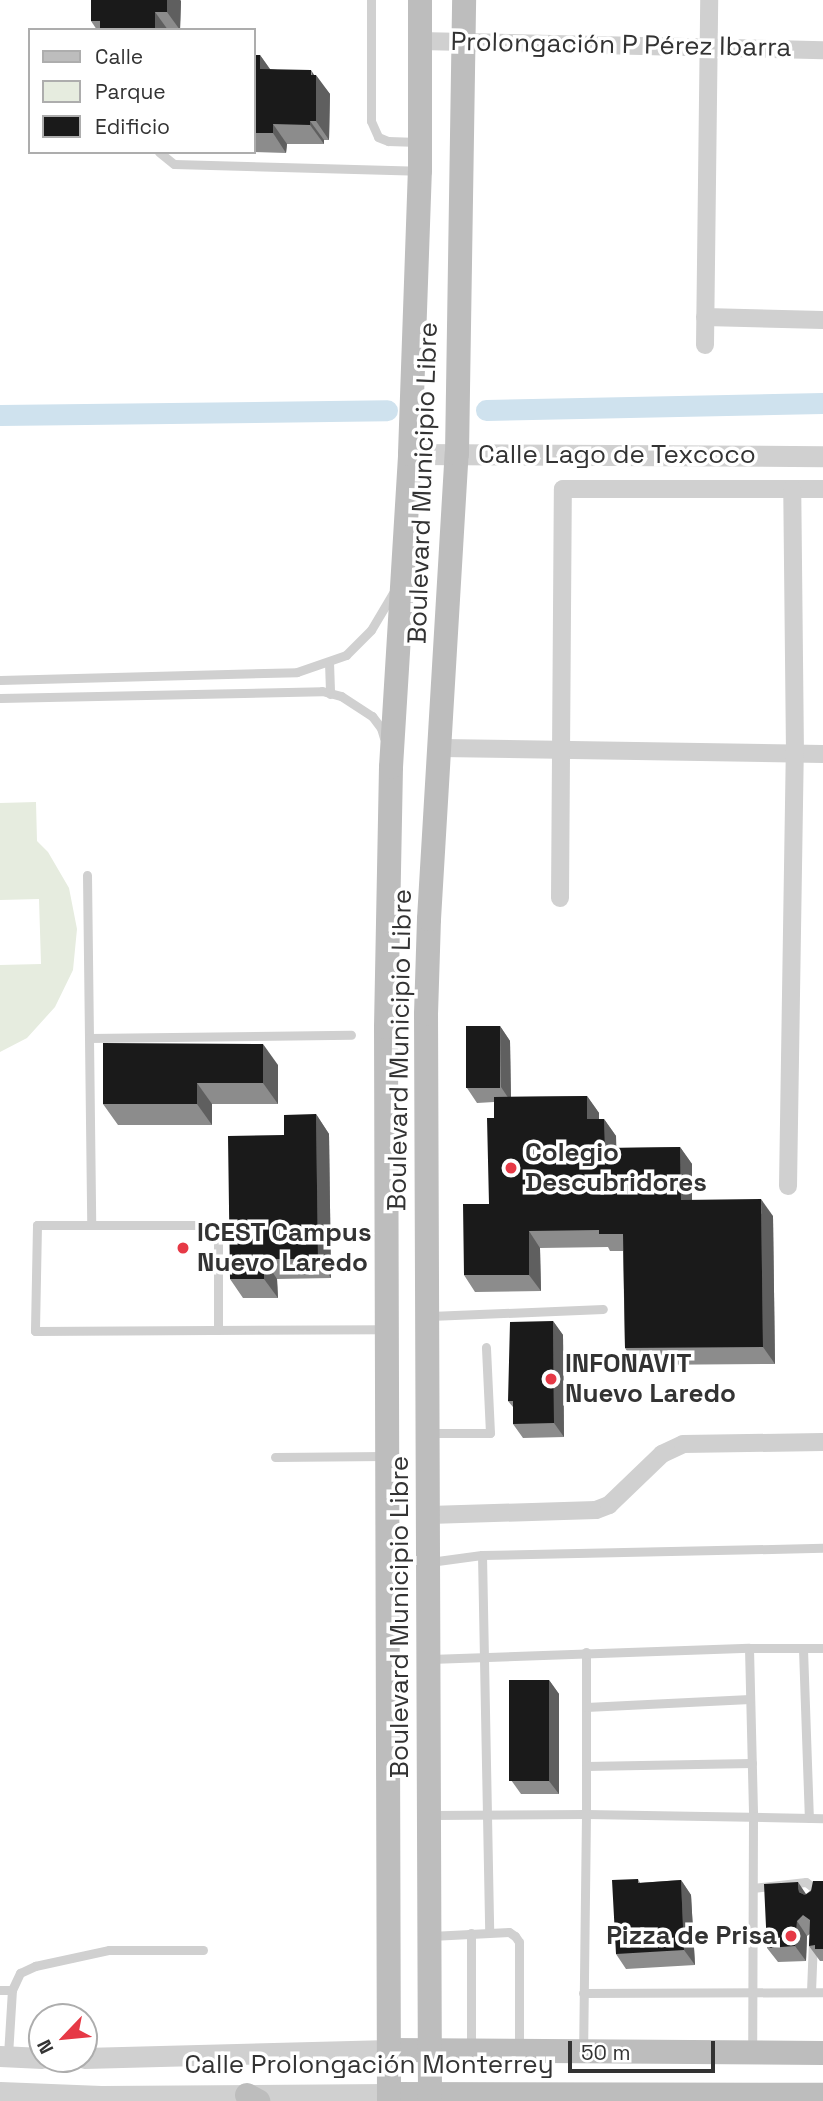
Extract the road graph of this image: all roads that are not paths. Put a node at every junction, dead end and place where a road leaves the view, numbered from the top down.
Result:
1 (371, 0) edge
2 (420, 0) edge
3 (464, 0) edge
4 (709, 0) edge
5 (420, 41) junction
6 (463, 41) junction
7 (709, 47) junction
8 (823, 50) edge
9 (419, 142) junction
10 (162, 154) edge
11 (419, 171) junction
12 (705, 317) junction
13 (823, 320) edge
14 (705, 345) dead end
15 (410, 454) junction
16 (457, 454) junction
17 (823, 456) edge
18 (792, 489) junction
19 (823, 489) edge
20 (404, 558) junction
21 (329, 662) junction
22 (114, 678) junction
23 (0, 680) edge
24 (330, 694) junction
25 (112, 697) junction
26 (0, 698) edge
27 (441, 748) junction
28 (561, 750) junction
29 (796, 754) junction
30 (823, 754) edge
31 (391, 767) junction
32 (87, 874) dead end
33 (560, 898) dead end
34 (389, 916) junction
35 (429, 919) junction
36 (351, 1035) dead end
37 (89, 1038) junction
38 (788, 1186) dead end
39 (91, 1225) junction
40 (603, 1310) dead end
41 (428, 1316) junction
42 (387, 1329) junction
43 (218, 1330) junction
44 (486, 1347) dead end
45 (428, 1402) junction
46 (387, 1404) junction
47 (428, 1433) junction
48 (823, 1442) edge
49 (388, 1456) junction
50 (275, 1457) dead end
51 (429, 1516) junction
52 (823, 1548) edge
53 (482, 1555) junction
54 (429, 1562) junction
55 (749, 1648) junction
56 (823, 1648) edge
57 (803, 1649) junction
58 (586, 1652) junction
59 (483, 1657) junction
60 (389, 1659) junction
61 (430, 1659) junction
62 (750, 1699) junction
63 (586, 1707) junction
64 (752, 1763) junction
65 (586, 1766) junction
66 (489, 1814) junction
67 (586, 1814) junction
68 (430, 1815) junction
69 (753, 1817) junction
70 (809, 1818) junction
71 (823, 1818) edge
72 (753, 1888) junction
73 (815, 1903) edge
74 (489, 1932) junction
75 (471, 1933) junction
76 (431, 1936) junction
77 (814, 1937) edge
78 (203, 1950) dead end
79 (0, 1990) edge
80 (12, 1990) junction
81 (811, 1992) junction
82 (823, 1992) edge
83 (583, 1993) junction
84 (753, 1993) junction
85 (390, 2050) junction
86 (471, 2050) junction
87 (519, 2050) junction
88 (583, 2050) junction
89 (432, 2051) junction
90 (752, 2053) junction
91 (823, 2053) edge
92 (4, 2056) edge
93 (28, 2058) edge
94 (98, 2058) edge
95 (0, 2092) edge
96 (823, 2095) edge
97 (390, 2097) edge
98 (253, 2098) edge
99 (430, 2098) edge

1 - 9 lane
2 - 5 main road, Boulevard Municipio Libre
3 - 6 main road, Boulevard Municipio Libre
4 - 7 street
5 - 6 street, Prolongación P Pérez Ibarra
5 - 9 main road, Boulevard Municipio Libre
6 - 7 street, Prolongación P Pérez Ibarra
6 - 16 main road, Boulevard Municipio Libre
7 - 8 street, Prolongación P Pérez Ibarra
7 - 12 street
9 - 11 main road, Boulevard Municipio Libre
10 - 11 lane
11 - 15 main road, Boulevard Municipio Libre
12 - 13 street
12 - 14 street
15 - 16 street, Calle Lago de Texcoco
15 - 20 main road, Boulevard Municipio Libre
16 - 17 street, Calle Lago de Texcoco
16 - 27 main road, Boulevard Municipio Libre
18 - 19 street
18 - 28 street
18 - 29 street
20 - 21 lane
20 - 31 main road, Boulevard Municipio Libre
21 - 22 lane
21 - 24 lane
22 - 23 lane
22 - 25 lane
24 - 25 lane
24 - 31 lane
25 - 26 lane
27 - 28 street
27 - 35 main road, Boulevard Municipio Libre
28 - 29 street
28 - 33 street
29 - 30 street
29 - 38 street
31 - 34 main road, Boulevard Municipio Libre
32 - 37 lane
34 - 35 main road
34 - 42 main road, Boulevard Municipio Libre
35 - 41 main road, Boulevard Municipio Libre
36 - 37 lane
37 - 39 lane
39 - 43 lane
39 - 43 lane
40 - 41 lane
41 - 45 main road, Boulevard Municipio Libre
42 - 43 lane
42 - 46 main road, Boulevard Municipio Libre
44 - 47 lane
45 - 46 main road
45 - 47 main road, Boulevard Municipio Libre
46 - 49 main road, Boulevard Municipio Libre
47 - 51 main road, Boulevard Municipio Libre
48 - 51 street
49 - 50 lane
49 - 60 main road, Boulevard Municipio Libre
51 - 54 main road, Boulevard Municipio Libre
52 - 53 lane
53 - 54 lane
53 - 59 lane
54 - 61 main road, Boulevard Municipio Libre
55 - 57 lane
55 - 58 lane
55 - 62 lane
56 - 57 lane
57 - 70 lane
58 - 59 lane
58 - 63 lane
59 - 61 lane
59 - 66 lane
60 - 61 main road
60 - 85 main road, Boulevard Municipio Libre
61 - 68 main road, Boulevard Municipio Libre
62 - 63 lane
62 - 64 lane
63 - 65 lane
64 - 65 lane
64 - 69 lane
65 - 67 lane
66 - 67 lane
66 - 68 lane
66 - 74 lane
67 - 69 lane
67 - 83 lane
68 - 76 main road, Boulevard Municipio Libre
69 - 70 lane
69 - 72 lane
70 - 71 lane
72 - 73 lane
72 - 84 lane
74 - 75 lane
74 - 87 lane
75 - 76 lane
75 - 86 lane
76 - 89 main road, Boulevard Municipio Libre
77 - 81 lane
78 - 80 lane
79 - 80 lane
80 - 92 lane
81 - 82 lane
81 - 84 lane
83 - 84 lane
83 - 88 lane
84 - 90 lane
85 - 89 main road, Calle Prolongación Monterrey
85 - 94 street, Calle Prolongación Monterrey
85 - 97 main road, Boulevard Municipio Libre
86 - 87 main road, Calle Prolongación Monterrey
86 - 89 main road, Calle Prolongación Monterrey
87 - 88 main road, Calle Prolongación Monterrey
88 - 90 main road, Calle Prolongación Monterrey
89 - 99 main road, Boulevard Municipio Libre
90 - 91 main road, Calle Prolongación Monterrey
92 - 93 street
95 - 98 street, Calle Prolongación Monterrey
96 - 99 main road, Calle Prolongación Monterrey
97 - 98 street, Calle Prolongación Monterrey
97 - 99 main road, Calle Prolongación Monterrey

